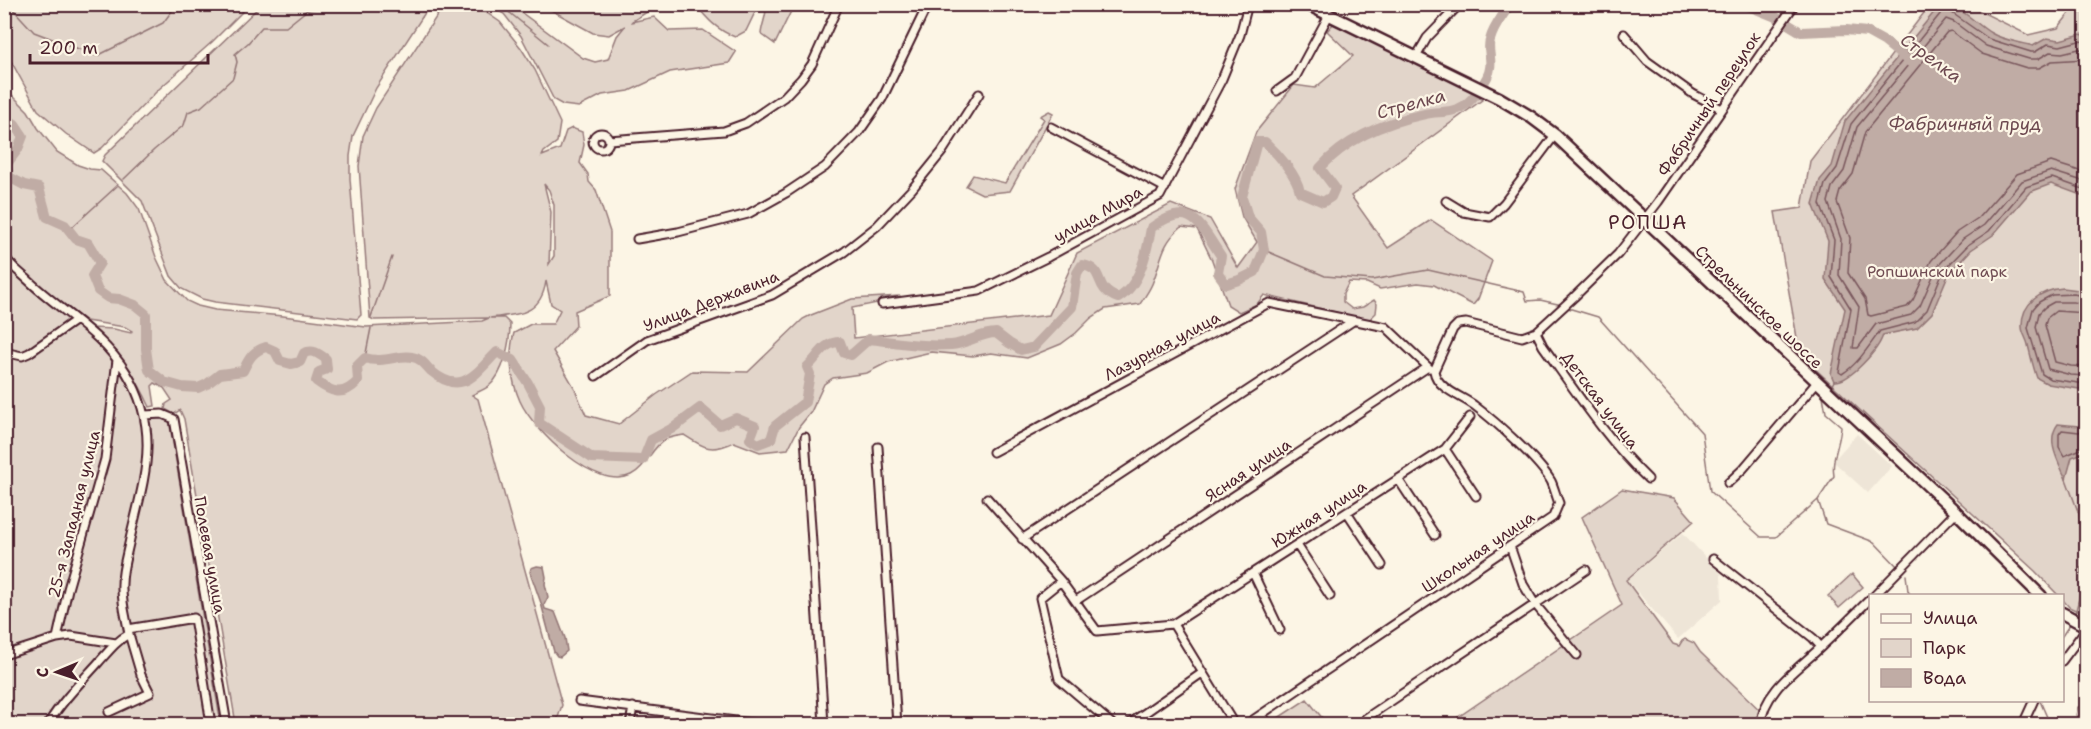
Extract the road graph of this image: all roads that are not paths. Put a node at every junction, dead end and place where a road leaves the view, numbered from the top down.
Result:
1 (839, 4) edge
2 (928, 4) edge
3 (1248, 4) edge
4 (1307, 4) edge
5 (1442, 4) edge
6 (1460, 4) edge
7 (1791, 7) edge
8 (1451, 13) junction
9 (1329, 15) junction
10 (1624, 34) dead end
11 (1416, 57) junction
12 (1277, 91) dead end
13 (979, 94) dead end
14 (1722, 109) junction
15 (1051, 127) dead end
16 (1555, 135) junction
17 (609, 141) dead end
18 (1165, 188) junction
19 (1446, 201) dead end
20 (1644, 219) junction
21 (637, 239) dead end
22 (4, 256) edge
23 (882, 304) dead end
24 (76, 320) junction
25 (1353, 321) junction
26 (1536, 332) junction
27 (4, 352) edge
28 (117, 360) junction
29 (1431, 369) junction
30 (596, 376) dead end
31 (1817, 382) junction
32 (145, 415) junction
33 (1470, 417) dead end
34 (805, 437) dead end
35 (878, 447) dead end
36 (1445, 449) junction
37 (993, 452) dead end
38 (1398, 479) junction
39 (1648, 479) dead end
40 (1728, 483) dead end
41 (1476, 496) dead end
42 (987, 498) dead end
43 (1347, 512) junction
44 (1956, 512) junction
45 (1435, 535) dead end
46 (1022, 539) junction
47 (1297, 544) junction
48 (1510, 546) junction
49 (1713, 560) dead end
50 (1382, 565) dead end
51 (1586, 570) dead end
52 (1253, 573) junction
53 (1061, 581) junction
54 (1875, 594) edge
55 (2039, 594) edge
56 (1330, 596) dead end
57 (1077, 600) junction
58 (1869, 600) edge
59 (1535, 604) junction
60 (2064, 614) edge
61 (1173, 624) junction
62 (2086, 628) edge
63 (1280, 630) dead end
64 (129, 631) junction
65 (57, 638) junction
66 (116, 643) junction
67 (1821, 647) junction
68 (4, 655) edge
69 (1577, 655) dead end
70 (2064, 657) edge
71 (1202, 673) junction
72 (579, 701) dead end
73 (2033, 702) edge
74 (633, 707) junction
75 (109, 712) dead end
76 (1262, 716) junction
77 (1366, 718) dead end
78 (721, 722) edge
79 (48, 724) edge
80 (211, 724) edge
81 (226, 724) edge
82 (630, 724) edge
83 (759, 724) edge
84 (824, 724) edge
85 (897, 724) edge
86 (1112, 724) edge
87 (1129, 724) edge
88 (1234, 724) edge
89 (1247, 724) edge
90 (1269, 724) edge
91 (1761, 724) edge
92 (2023, 724) edge

1 - 17 street
2 - 21 street
3 - 18 street, улица Мира
4 - 9 main road, Стрельнинское шоссе
5 - 8 street
6 - 8 street
7 - 14 street, Фабричный переулок
8 - 11 street
9 - 11 main road, Стрельнинское шоссе
9 - 12 street
10 - 14 street
11 - 16 main road, Стрельнинское шоссе
13 - 30 street, Улица Державина
14 - 20 street, Фабричный переулок
15 - 18 street
16 - 19 street
16 - 20 main road, Стрельнинское шоссе
18 - 23 street, улица Мира
20 - 26 street
20 - 31 main road, Стрельнинское шоссе
22 - 24 street
24 - 27 street
24 - 28 street
25 - 29 street, Лазурная улица
25 - 37 street, Лазурная улица
25 - 46 street
26 - 29 street
26 - 39 street, Детская улица
28 - 32 street
28 - 65 street, 25-я Западная улица
29 - 48 street, Школьная улица
29 - 57 street, Ясная улица
31 - 40 street
31 - 44 main road, Стрельнинское шоссе
32 - 64 street
32 - 81 street, Полевая улица
33 - 36 street, Южная улица
34 - 84 street
35 - 85 street
36 - 38 street, Южная улица
36 - 41 street
38 - 43 street, Южная улица
38 - 45 street
42 - 46 street
43 - 47 street, Южная улица
43 - 50 street
44 - 54 street
44 - 55 main road, Стрельнинское шоссе
46 - 53 street
47 - 52 street, Южная улица
47 - 56 street
48 - 59 street
48 - 76 street, Школьная улица
49 - 67 street
51 - 59 street
52 - 61 street, Южная улица
52 - 63 street
53 - 57 street
53 - 86 street
57 - 61 street
58 - 67 street
59 - 69 street
59 - 77 street
60 - 62 main road
61 - 71 street
62 - 70 street
64 - 66 street
64 - 75 street
64 - 80 street, Полевая улица
65 - 66 street
65 - 68 street
66 - 79 street
67 - 91 street
71 - 87 street
71 - 88 street
72 - 74 street
73 - 92 street
74 - 78 street
74 - 82 street
76 - 89 street, Школьная улица
76 - 90 street
78 - 83 street

